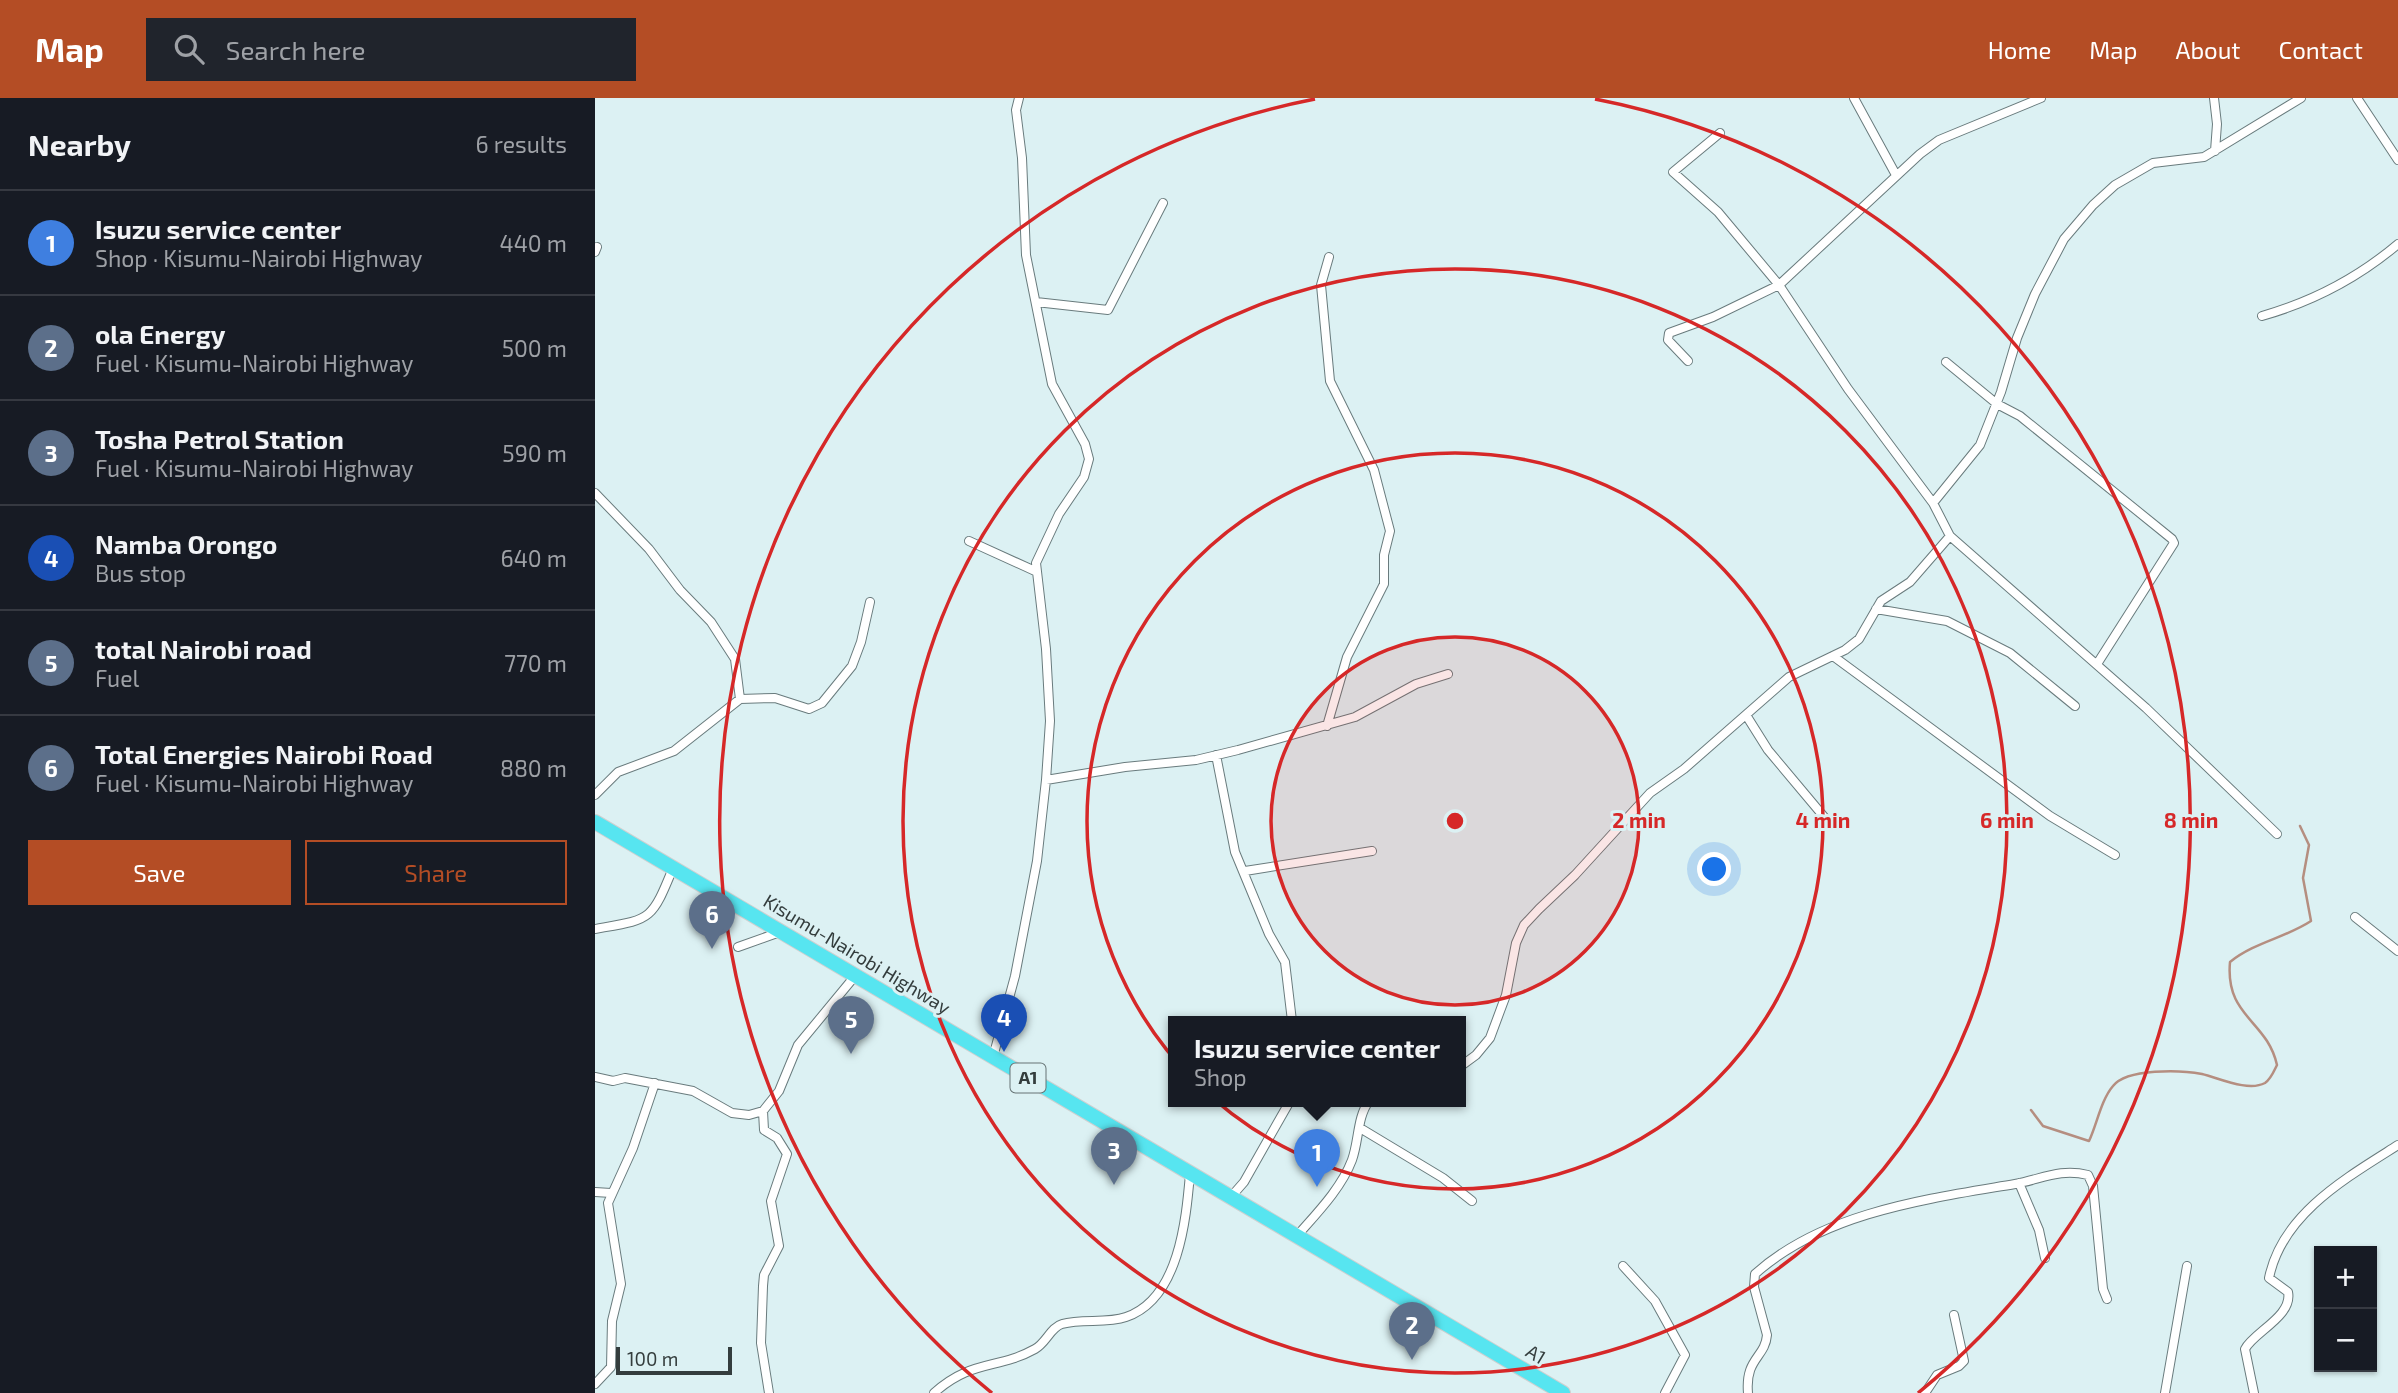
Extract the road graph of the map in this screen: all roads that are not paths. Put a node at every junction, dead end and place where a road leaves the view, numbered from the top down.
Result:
1 (1019, 98) edge
2 (1854, 98) edge
3 (2041, 98) edge
4 (2214, 98) edge
5 (2301, 98) edge
6 (2357, 98) edge
7 (1720, 133) dead end
8 (2215, 151) junction
9 (2398, 159) edge
10 (1896, 175) junction
11 (1163, 203) dead end
12 (2398, 244) edge
13 (1329, 257) dead end
14 (1779, 285) junction
15 (1036, 302) junction
16 (2262, 316) dead end
17 (1688, 361) dead end
18 (1945, 362) dead end
19 (1997, 404) junction
20 (595, 493) edge
21 (1933, 503) junction
22 (1951, 536) junction
23 (969, 541) dead end
24 (1035, 571) junction
25 (870, 602) dead end
26 (1876, 609) junction
27 (1833, 656) junction
28 (2097, 664) junction
29 (1448, 674) dead end
30 (740, 699) junction
31 (2075, 706) dead end
32 (1746, 715) junction
33 (1327, 726) junction
34 (1216, 755) junction
35 (1046, 780) junction
36 (595, 795) edge
37 (1825, 818) dead end
38 (595, 822) edge
39 (2277, 834) dead end
40 (1372, 851) dead end
41 (2115, 855) dead end
42 (673, 868) junction
43 (1245, 872) junction
44 (712, 891) junction
45 (2355, 917) dead end
46 (707, 919) dead end
47 (595, 929) edge
48 (780, 932) junction
49 (738, 947) dead end
50 (2398, 951) edge
51 (855, 976) junction
52 (1291, 1016) edge
53 (993, 1057) junction
54 (1466, 1062) edge
55 (595, 1077) edge
56 (655, 1083) junction
57 (1287, 1107) edge
58 (1366, 1107) edge
59 (763, 1111) junction
60 (1360, 1128) junction
61 (2398, 1145) edge
62 (1190, 1174) junction
63 (2019, 1183) junction
64 (595, 1192) edge
65 (611, 1194) junction
66 (1230, 1198) junction
67 (1472, 1201) dead end
68 (1296, 1237) junction
69 (2045, 1258) dead end
70 (1623, 1266) dead end
71 (2187, 1266) dead end
72 (2107, 1298) dead end
73 (1954, 1315) dead end
74 (1489, 1349) joint
75 (595, 1384) edge
76 (769, 1393) edge
77 (934, 1393) edge
78 (1563, 1393) edge
79 (1665, 1393) edge
80 (1748, 1393) edge
81 (1925, 1393) edge
82 (2165, 1393) edge
83 (2254, 1393) edge

1 - 15 street
2 - 10 street
3 - 10 street
4 - 8 street
5 - 8 street
6 - 9 street
7 - 14 street
8 - 19 street
10 - 14 street
11 - 15 street
12 - 16 street
13 - 33 street
14 - 17 street
14 - 21 street
15 - 24 street
18 - 19 street
19 - 21 street
19 - 28 street
20 - 30 street
21 - 22 street
22 - 26 street
22 - 28 street
23 - 24 street
24 - 35 street
25 - 30 street
26 - 27 street
26 - 31 street
27 - 32 street
27 - 41 street
28 - 39 street
29 - 33 street
30 - 36 street
32 - 37 street
32 - 54 street
33 - 34 street
34 - 35 street
34 - 43 street
35 - 53 street
38 - 42 highway, Kisumu-Nairobi Highway / A1
40 - 43 street
42 - 44 highway, Kisumu-Nairobi Highway / A1
42 - 47 street
43 - 52 street
44 - 46 street
44 - 48 highway, Kisumu-Nairobi Highway / A1
45 - 50 street
48 - 49 street
48 - 51 highway, Kisumu-Nairobi Highway / A1
51 - 53 highway, Kisumu-Nairobi Highway / A1
51 - 59 street
53 - 62 highway, Kisumu-Nairobi Highway / A1
55 - 56 street
56 - 59 street
56 - 65 street
57 - 66 street
58 - 60 street
59 - 76 street
60 - 67 street
60 - 68 street
61 - 83 street
62 - 66 highway, Kisumu-Nairobi Highway / A1
62 - 77 street
63 - 69 street
63 - 72 street
63 - 80 street
64 - 65 street
65 - 75 street
66 - 68 highway, Kisumu-Nairobi Highway / A1
68 - 74 highway, Kisumu-Nairobi Highway / A1
70 - 79 street
71 - 82 street
73 - 81 street
74 - 78 highway, A1 / A1

